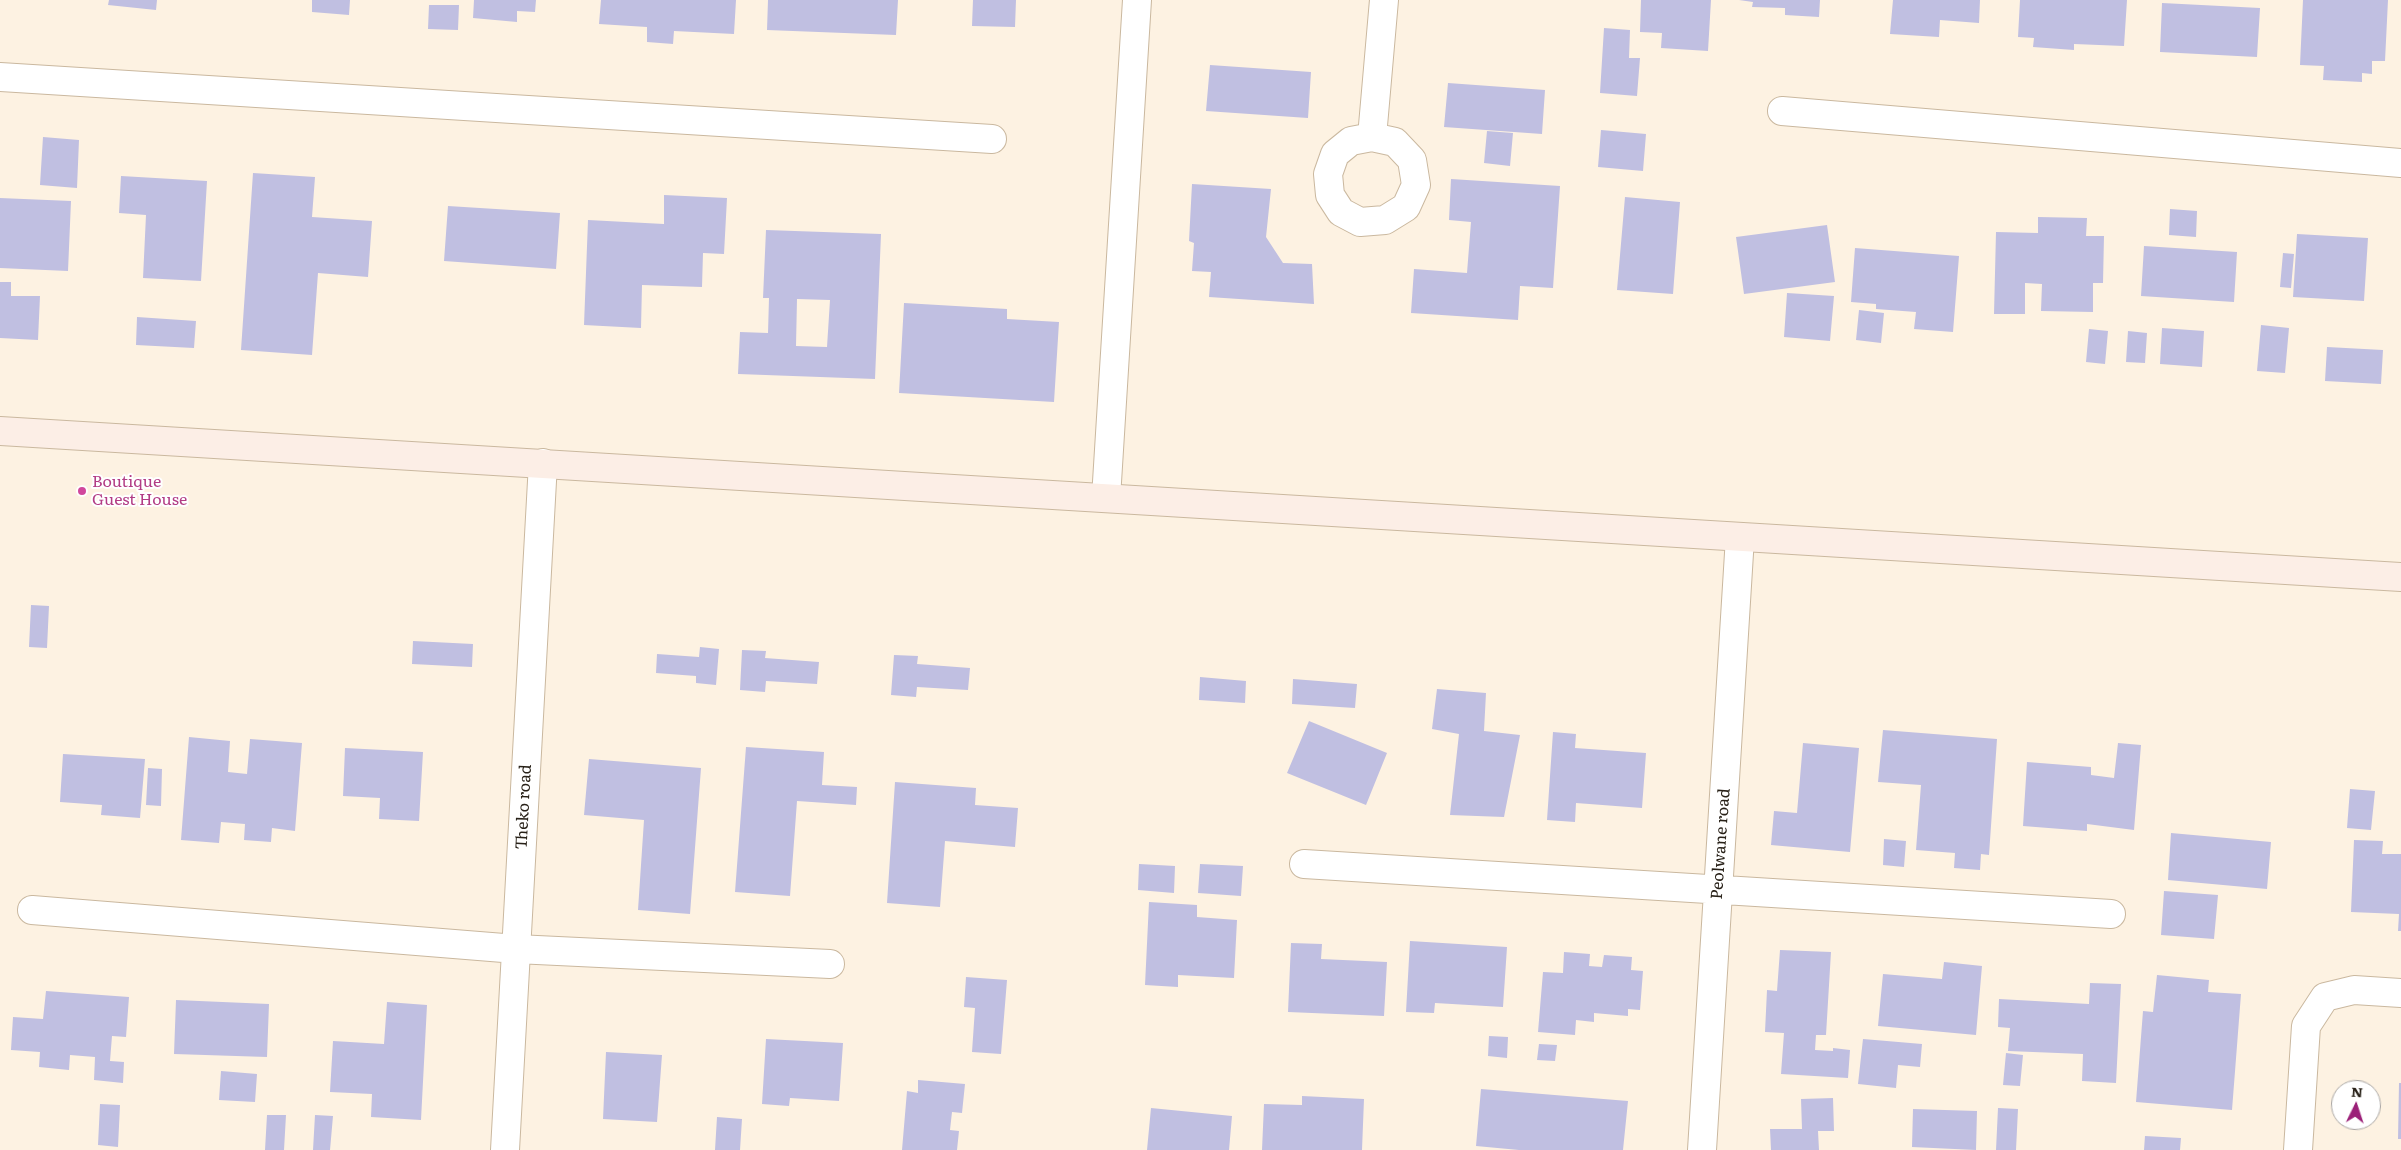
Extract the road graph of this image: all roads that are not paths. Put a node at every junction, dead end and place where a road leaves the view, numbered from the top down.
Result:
1 (1137, 0) edge
2 (1384, 0) edge
3 (0, 77) edge
4 (1782, 111) dead end
5 (1372, 137) dead end
6 (992, 139) dead end
7 (2401, 163) edge
8 (0, 431) edge
9 (542, 463) junction
10 (1106, 498) junction
11 (1740, 537) junction
12 (2401, 577) edge
13 (1304, 864) dead end
14 (1718, 892) junction
15 (32, 910) dead end
16 (2111, 914) dead end
17 (516, 949) junction
18 (830, 964) dead end
19 (2401, 993) edge
20 (505, 1150) edge
21 (1702, 1150) edge
22 (2298, 1150) edge

1 - 10 street
2 - 5 street
3 - 6 street
4 - 7 street
8 - 9 street
9 - 10 street
9 - 17 street, Theko road
10 - 11 street
11 - 12 street
11 - 14 street, Peolwane road
13 - 14 street
14 - 16 street
14 - 21 street, Peolwane road
15 - 17 street
17 - 18 street
17 - 20 street, Theko road
19 - 22 street

